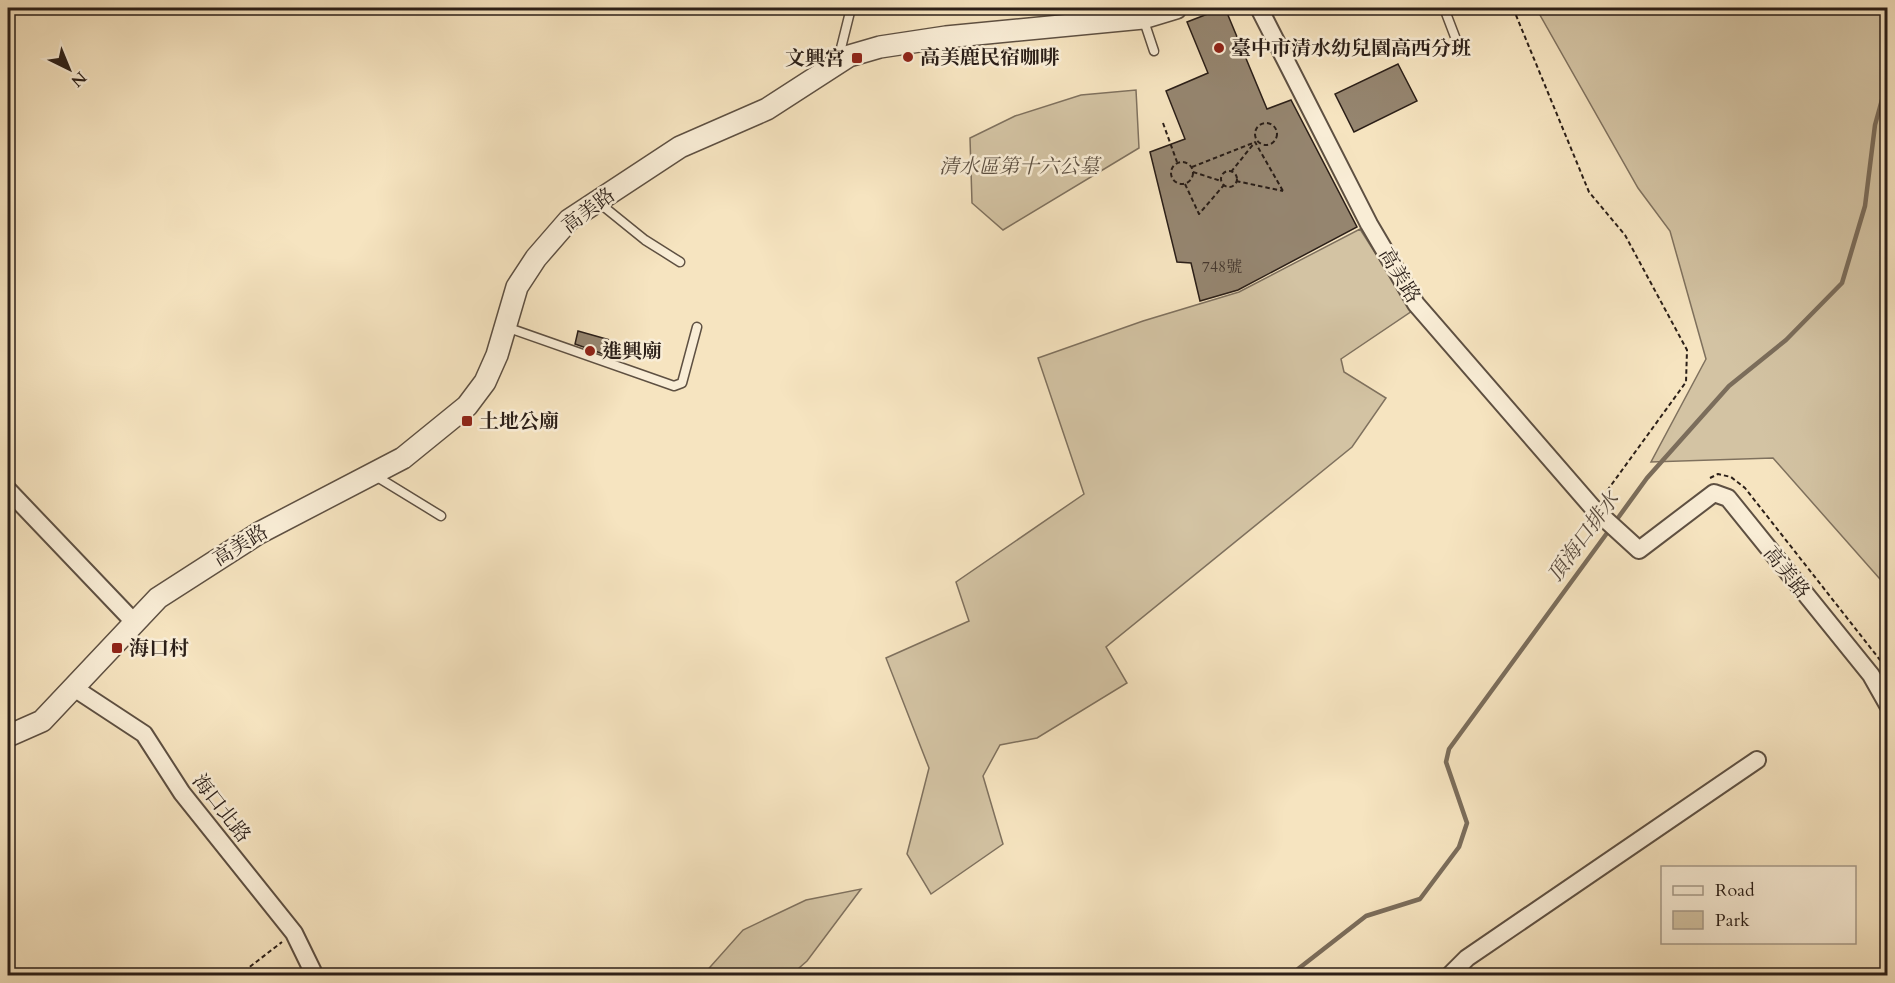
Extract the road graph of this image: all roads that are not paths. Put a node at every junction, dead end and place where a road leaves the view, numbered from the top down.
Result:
1 (850, 8) edge
2 (1176, 8) edge
3 (1259, 8) edge
4 (1444, 8) edge
5 (1143, 18) junction
6 (1457, 42) dead end
7 (1154, 51) dead end
8 (837, 64) junction
9 (598, 201) junction
10 (680, 262) dead end
11 (506, 327) junction
12 (697, 327) dead end
13 (373, 475) junction
14 (8, 490) edge
15 (441, 516) dead end
16 (134, 622) junction
17 (74, 688) junction
18 (1887, 705) edge
19 (8, 736) edge
20 (1757, 760) dead end
21 (315, 975) edge
22 (1449, 975) edge

1 - 8 lane
2 - 5 street, 高美路
3 - 18 street, 高美路
4 - 6 lane
5 - 7 lane
5 - 8 street, 高美路
8 - 9 street, 高美路
9 - 10 lane
9 - 11 street, 高美路
11 - 12 lane
11 - 13 street, 高美路
13 - 15 lane
13 - 16 street, 高美路
14 - 16 street
16 - 17 street, 高美路
17 - 19 street, 高美路
17 - 21 street, 海口北路
20 - 22 street

